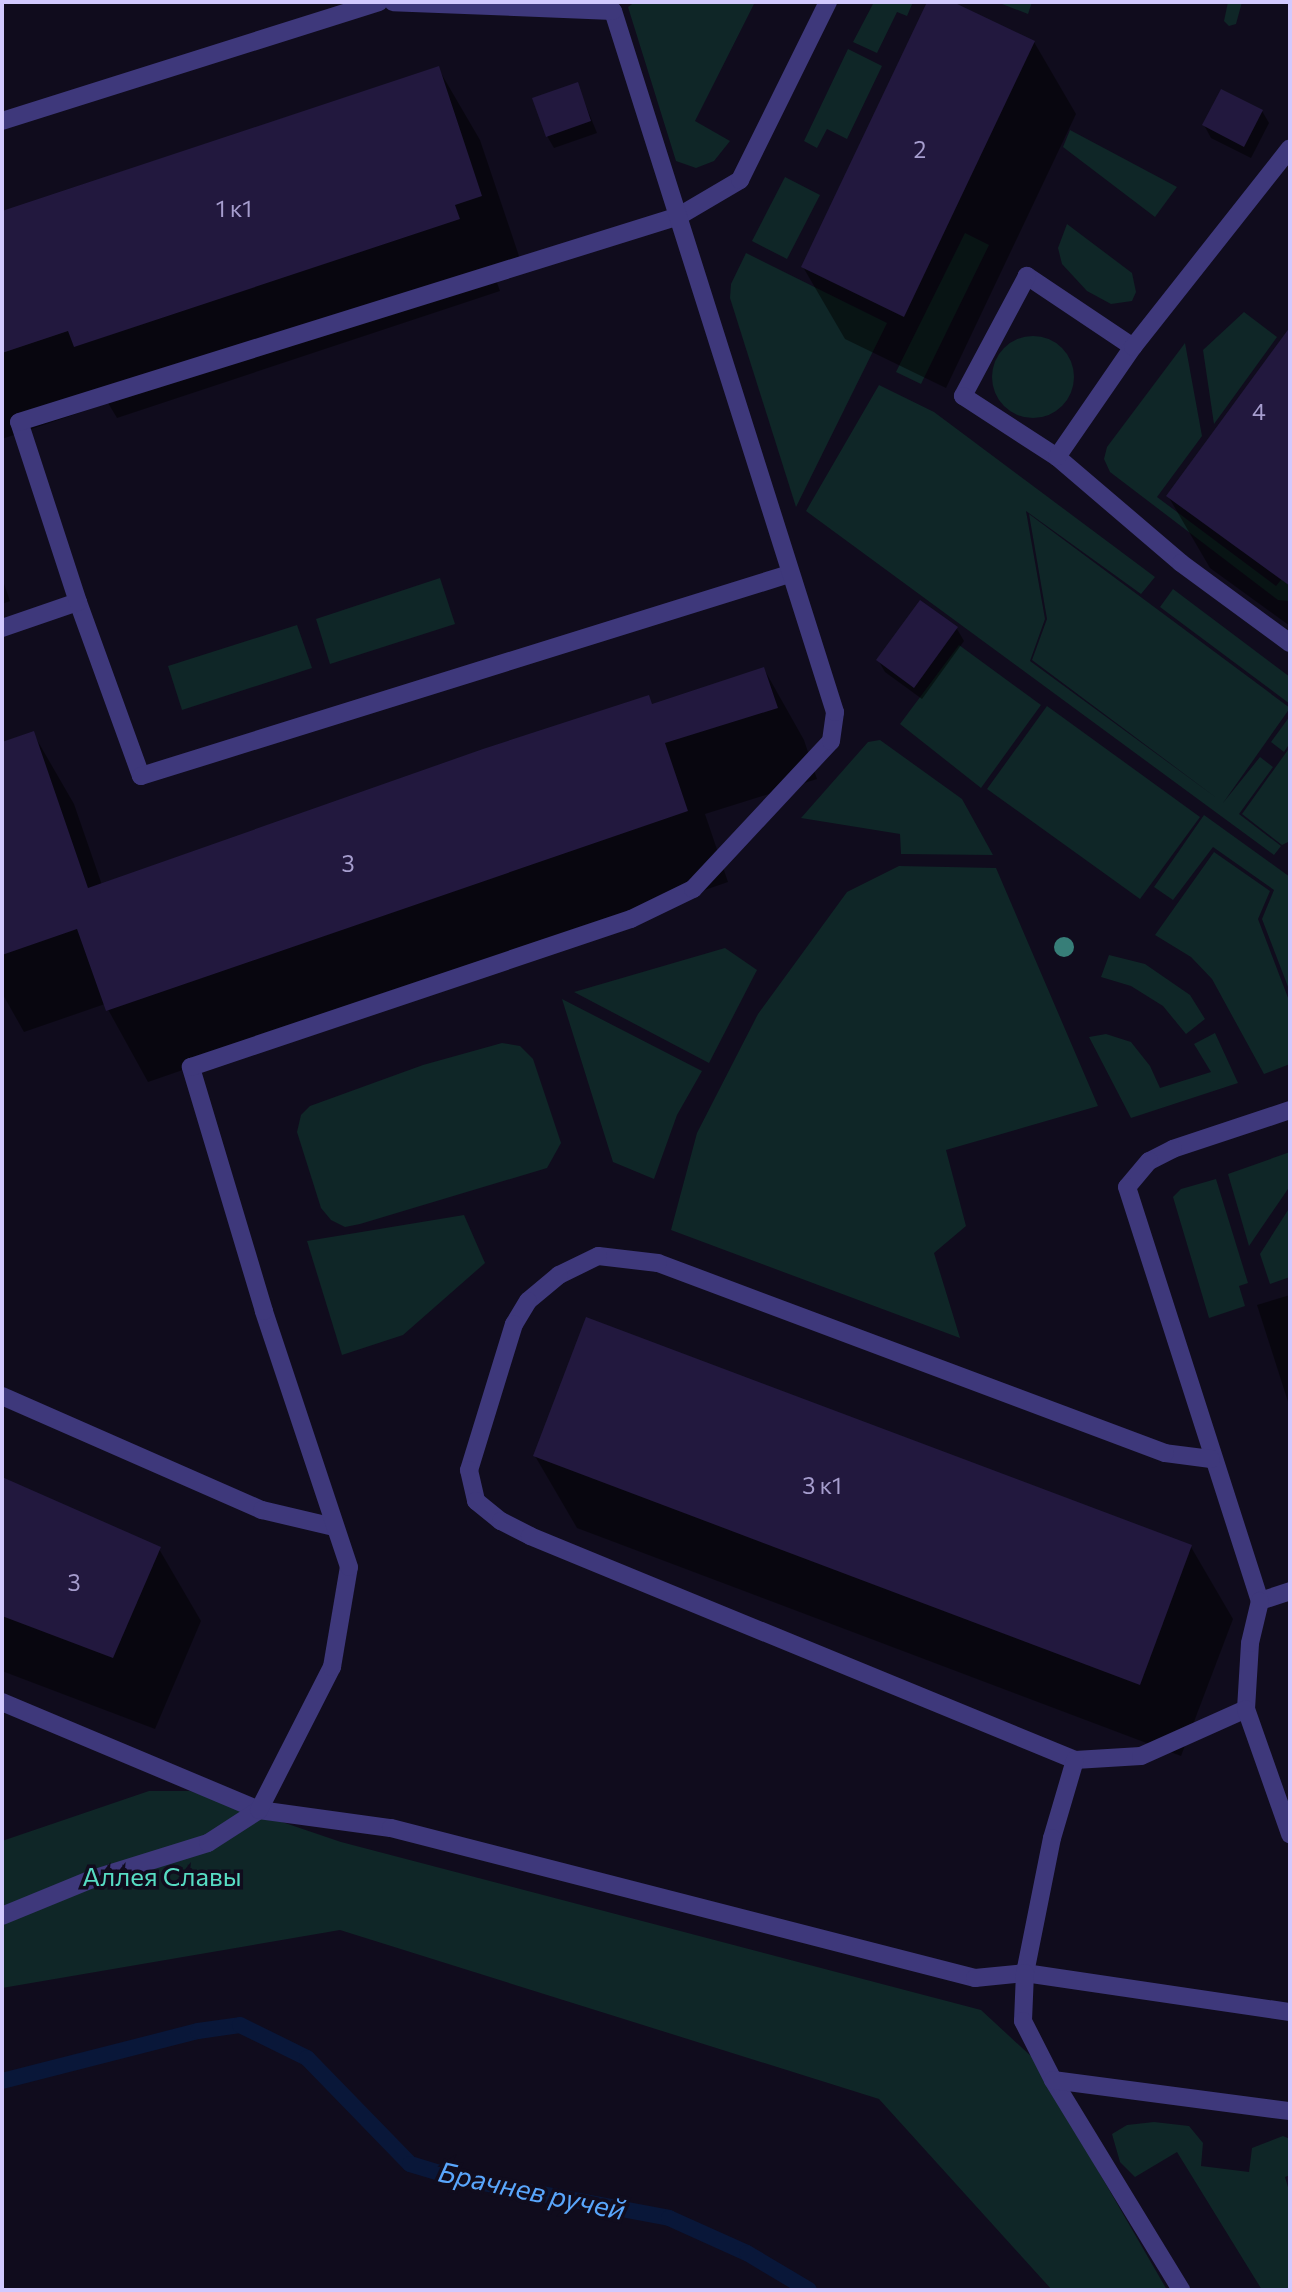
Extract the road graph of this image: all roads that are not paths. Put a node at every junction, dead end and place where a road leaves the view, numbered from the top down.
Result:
1 (379, 2) edge
2 (393, 2) edge
3 (828, 2) edge
4 (2, 121) edge
5 (1290, 148) edge
6 (679, 216) junction
7 (1133, 347) junction
8 (1057, 457) junction
9 (789, 574) junction
10 (78, 603) junction
11 (2, 628) edge
12 (1290, 643) edge
13 (1290, 1110) edge
14 (2, 1396) edge
15 (1211, 1459) junction
16 (334, 1527) junction
17 (1290, 1591) edge
18 (1260, 1601) junction
19 (2, 1702) edge
20 (1246, 1709) junction
21 (1075, 1760) junction
22 (259, 1810) junction
23 (1290, 1834) edge
24 (2, 1916) edge
25 (1026, 1973) junction
26 (1290, 2012) edge
27 (1053, 2080) junction
28 (1290, 2111) edge
29 (1181, 2290) edge

1 - 4 lane
2 - 6 lane
3 - 6 lane
5 - 7 lane
6 - 9 lane
6 - 10 lane
7 - 8 lane
7 - 8 lane
8 - 12 lane
9 - 10 lane
9 - 16 lane
10 - 11 lane
13 - 15 lane
14 - 16 lane
15 - 18 lane
15 - 21 lane
16 - 22 lane
17 - 18 lane
18 - 20 lane
19 - 22 lane
20 - 21 lane
20 - 23 lane
21 - 25 lane
22 - 24 lane
22 - 25 lane
25 - 26 lane
25 - 27 lane
27 - 28 lane
27 - 29 lane

